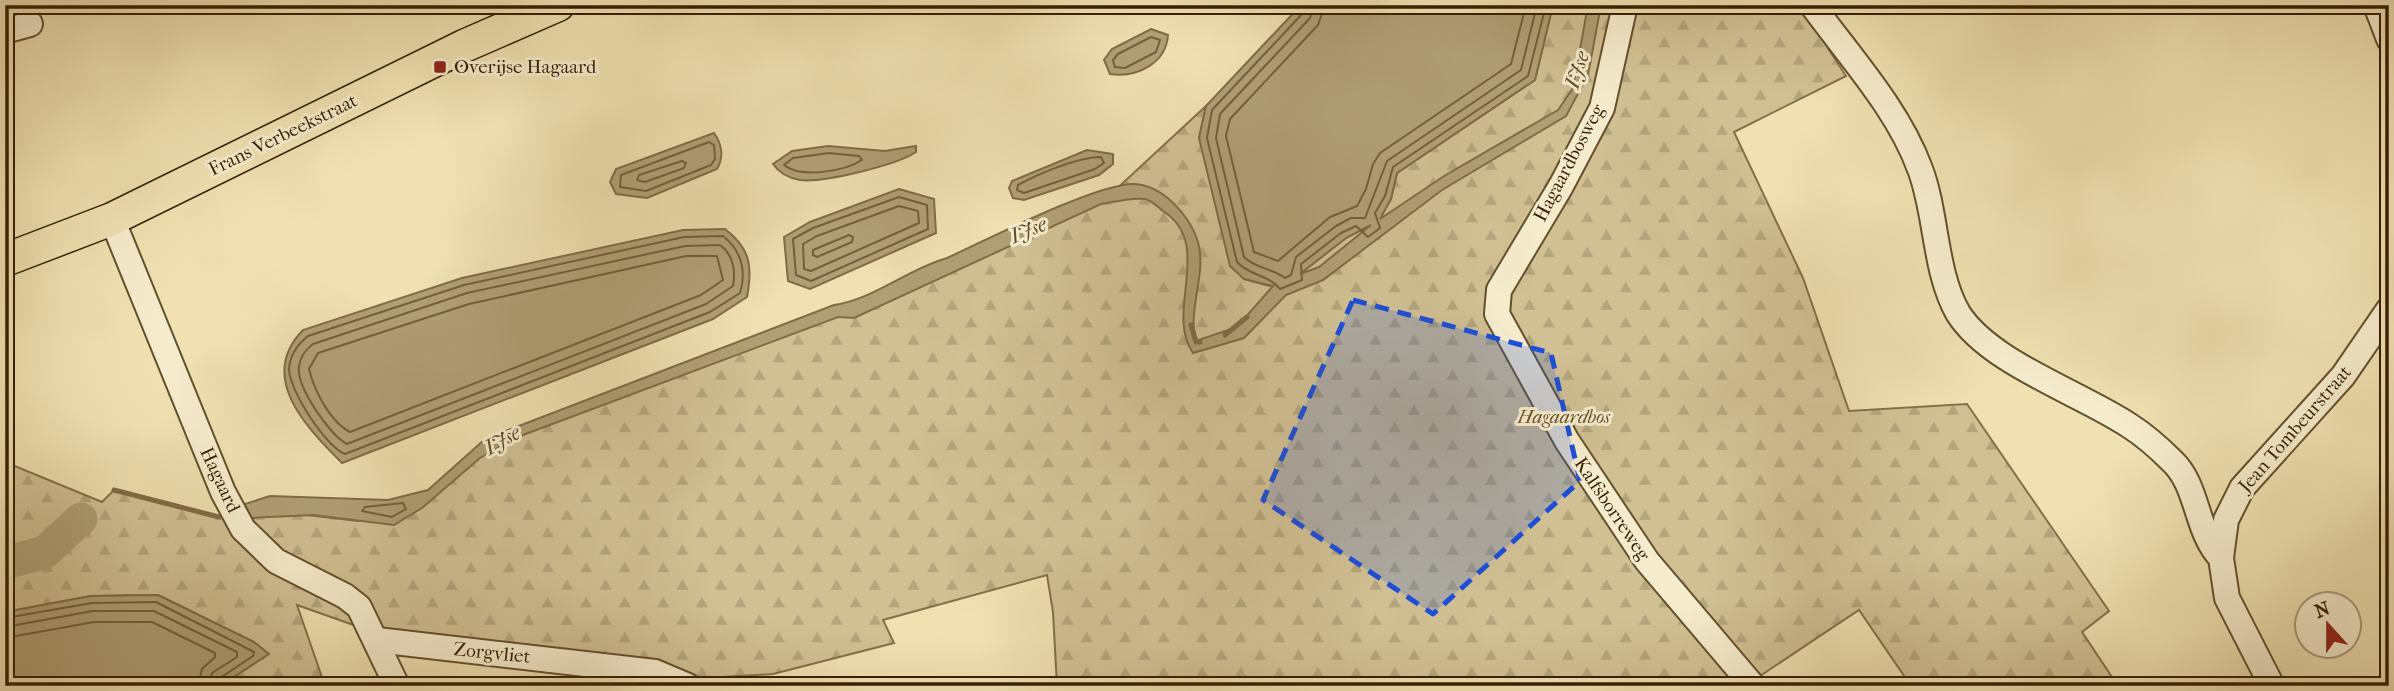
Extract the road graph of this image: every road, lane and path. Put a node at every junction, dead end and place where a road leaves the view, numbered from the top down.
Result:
1 (558, 5) edge
2 (1625, 5) edge
3 (1812, 5) edge
4 (2376, 5) edge
5 (30, 24) dead end
6 (5, 31) edge
7 (2389, 38) edge
8 (112, 219) junction
9 (5, 260) edge
10 (2389, 309) edge
11 (1497, 314) joint
12 (2221, 558) junction
13 (377, 640) junction
14 (397, 686) edge
15 (688, 686) edge
16 (1753, 686) edge
17 (2272, 686) edge

1 - 8 main road, Frans Verbeekstraat
2 - 11 street, Hagaardbosweg
3 - 12 street
4 - 7 street
5 - 6 street
8 - 9 main road, Frans Verbeekstraat
8 - 13 street, Hagaard
10 - 12 street, Jean Tombeurstraat
11 - 16 street, Kalfsborreweg
12 - 17 street
13 - 14 street, Hagaard
13 - 15 street, Zorgvliet

